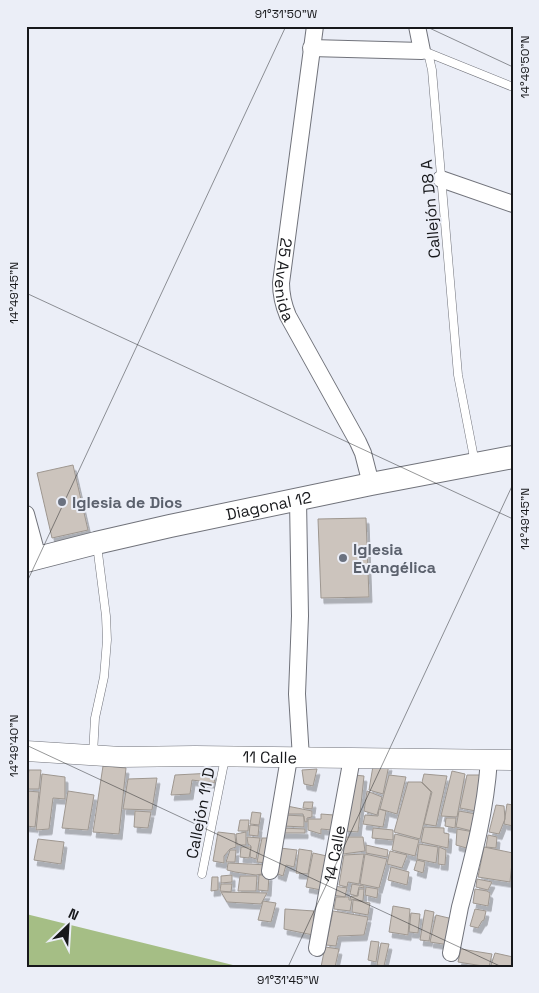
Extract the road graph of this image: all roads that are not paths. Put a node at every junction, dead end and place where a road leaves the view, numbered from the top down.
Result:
1 (315, 26) edge
2 (417, 26) edge
3 (312, 48) junction
4 (422, 51) junction
5 (513, 87) edge
6 (441, 179) junction
7 (513, 204) edge
8 (513, 457) edge
9 (475, 465) junction
10 (371, 484) junction
11 (298, 500) junction
12 (26, 514) edge
13 (96, 543) junction
14 (32, 559) edge
15 (26, 751) edge
16 (93, 756) junction
17 (225, 756) junction
18 (295, 758) junction
19 (352, 758) junction
20 (489, 759) junction
21 (513, 760) edge
22 (270, 871) dead end
23 (202, 874) dead end
24 (317, 948) dead end
25 (451, 953) dead end

1 - 3 street, 25 Avenida
2 - 4 street
3 - 4 street
3 - 10 street, 25 Avenida
4 - 5 lane
4 - 6 lane, Callejón D8 A
6 - 7 street
6 - 9 lane, Callejón D8 A
8 - 9 main road, Diagonal 12
9 - 10 main road, Diagonal 12
10 - 11 main road, Diagonal 12
11 - 13 main road, Diagonal 12
11 - 18 street
12 - 14 street
13 - 14 main road, Diagonal 12
13 - 16 lane
15 - 16 street, 11 Calle
16 - 17 street, 11 Calle
17 - 18 street, 11 Calle
17 - 23 lane, Callejón 11 D
18 - 19 street, 11 Calle
18 - 22 street
19 - 20 street, 11 Calle
19 - 24 street, 14 Calle
20 - 21 street, 11 Calle
20 - 25 street

